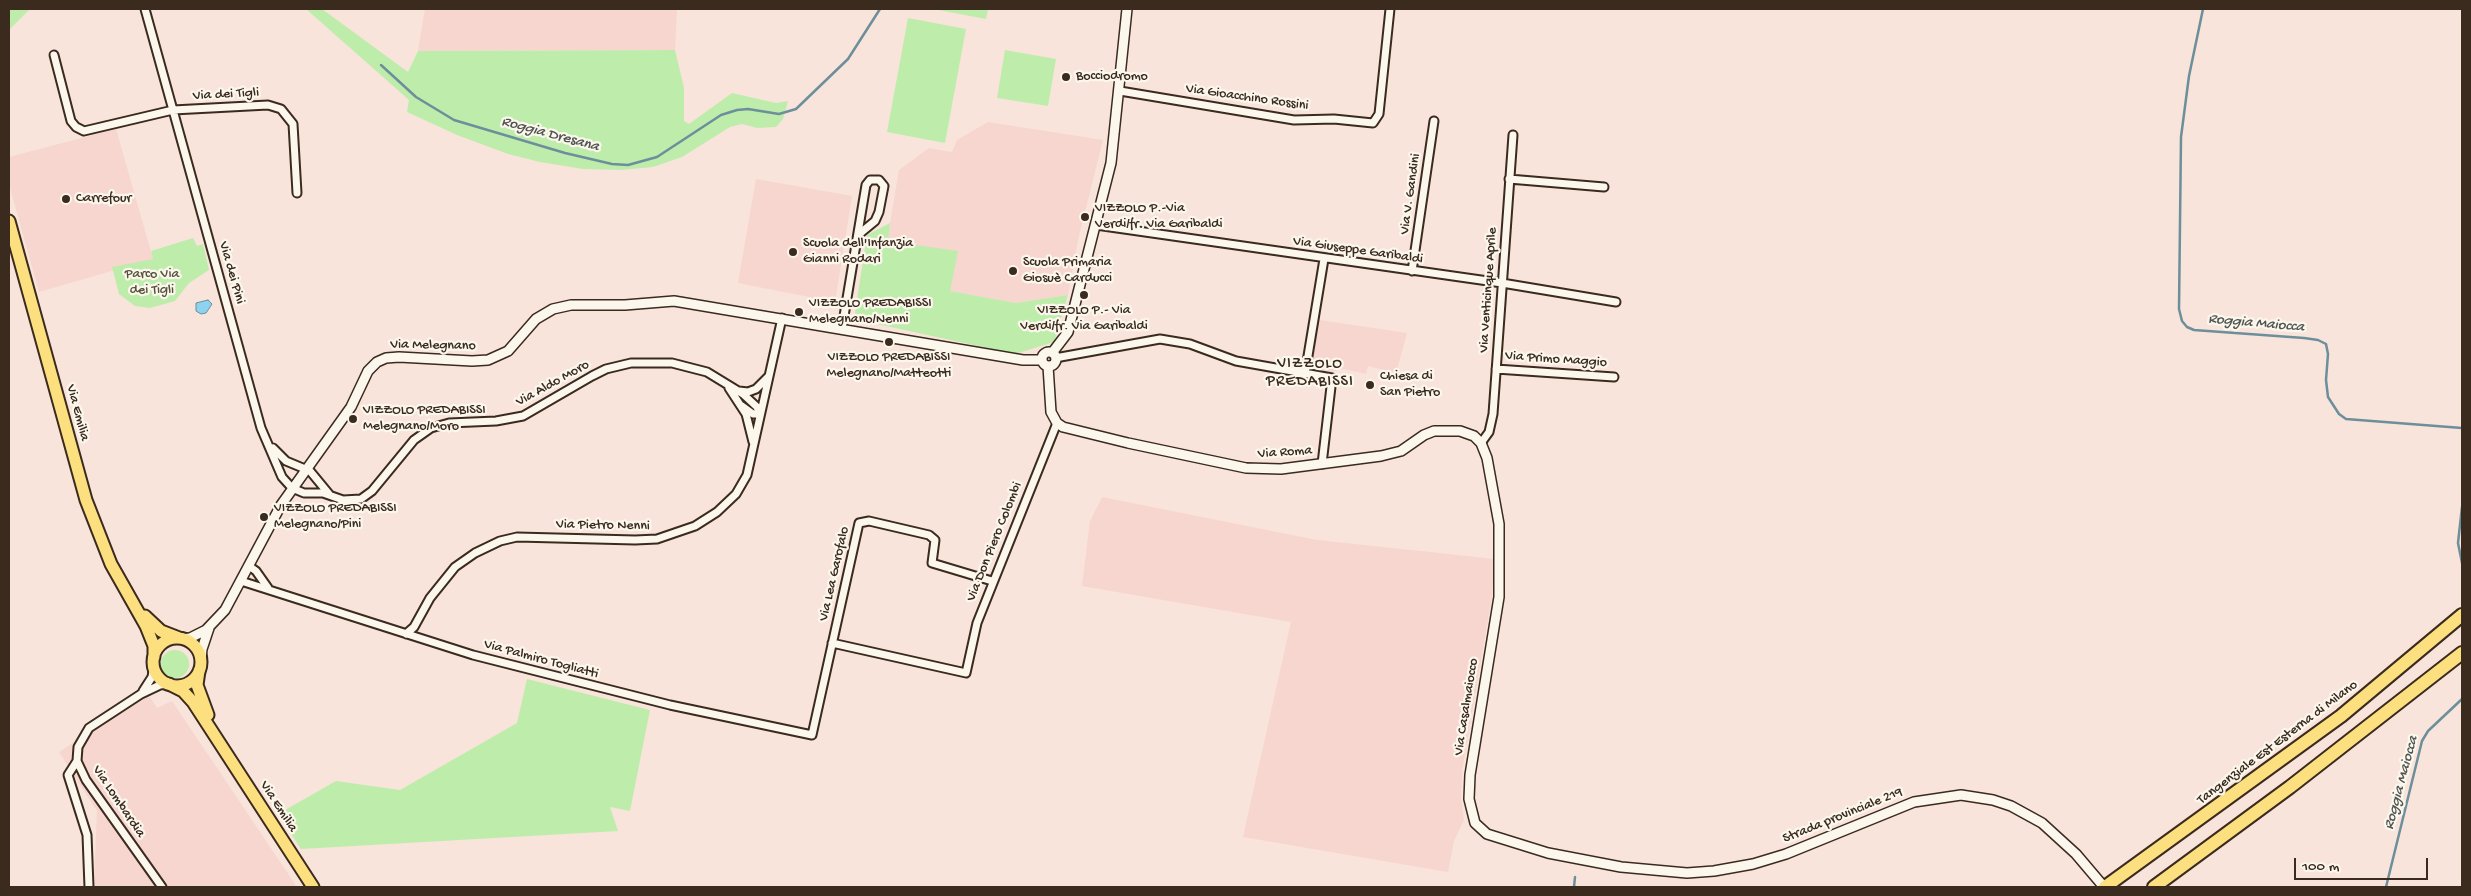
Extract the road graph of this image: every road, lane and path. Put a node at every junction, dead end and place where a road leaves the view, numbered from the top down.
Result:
1 (145, 9) edge
2 (1127, 9) edge
3 (1390, 9) edge
4 (54, 55) dead end
5 (1120, 92) junction
6 (173, 110) junction
7 (1434, 121) dead end
8 (1513, 135) dead end
9 (1509, 179) junction
10 (1604, 187) dead end
11 (297, 193) dead end
12 (9, 221) edge
13 (1096, 225) junction
14 (858, 235) junction
15 (12, 248) edge
16 (1324, 259) junction
17 (1412, 271) junction
18 (1502, 283) junction
19 (1616, 302) dead end
20 (782, 318) junction
21 (842, 328) junction
22 (1054, 355) junction
23 (1045, 363) junction
24 (1496, 369) junction
25 (769, 374) junction
26 (1305, 374) junction
27 (1614, 377) dead end
28 (724, 382) junction
29 (736, 390) junction
30 (742, 406) junction
31 (760, 414) junction
32 (1057, 422) junction
33 (268, 442) junction
34 (1481, 443) junction
35 (753, 448) junction
36 (1322, 464) junction
37 (307, 469) junction
38 (292, 488) junction
39 (332, 497) junction
40 (248, 566) junction
41 (241, 580) junction
42 (992, 581) junction
43 (268, 588) junction
44 (136, 606) junction
45 (2462, 615) edge
46 (210, 627) junction
47 (406, 634) junction
48 (181, 639) junction
49 (832, 644) junction
50 (2462, 653) edge
51 (154, 661) junction
52 (200, 665) junction
53 (169, 684) junction
54 (141, 694) junction
55 (812, 735) joint
56 (219, 742) junction
57 (77, 761) junction
58 (1621, 867) joint
59 (89, 887) edge
60 (162, 887) edge
61 (313, 887) edge
62 (2104, 887) edge
63 (2154, 887) edge

1 - 6 street, Via dei Pini
2 - 5 street
3 - 5 street, Via Gioacchino Rossini
4 - 6 street
5 - 13 street
6 - 11 street, Via dei Tigli
6 - 33 street, Via dei Pini
7 - 17 street, Via V. Gandini
8 - 9 street, Via Venticinque Aprile
9 - 10 street
9 - 18 street, Via Venticinque Aprile
12 - 15 main road, Via Emilia
13 - 16 street, Via Giuseppe Garibaldi
13 - 22 street
14 - 14 street
14 - 21 street
15 - 44 main road, Via Emilia
16 - 17 street, Via Giuseppe Garibaldi
16 - 26 street
17 - 18 street, Via Giuseppe Garibaldi
18 - 19 street, Via Giuseppe Garibaldi
18 - 24 street, Via Venticinque Aprile
20 - 21 street, Via Melegnano
20 - 25 street, Via Pietro Nenni
20 - 37 street, Via Melegnano
21 - 23 street, Via Melegnano
22 - 23 street
22 - 26 street
23 - 32 street
24 - 27 street, Via Primo Maggio
24 - 34 street, Via Venticinque Aprile
25 - 29 street
25 - 31 street, Via Pietro Nenni
26 - 36 street
28 - 29 street, Via Aldo Moro
28 - 30 street, Via Aldo Moro
28 - 39 street, Via Aldo Moro
29 - 31 street, Via Aldo Moro
30 - 31 street, Via Aldo Moro
30 - 35 street, Via Aldo Moro
31 - 35 street, Via Pietro Nenni
32 - 36 street, Via Roma
32 - 42 street, Via Don Piero Colombi
33 - 37 street, Via dei Pini
33 - 38 street, Via dei Pini
34 - 36 street, Via Roma
34 - 58 street, Via Casalmaiocco
35 - 47 street, Via Pietro Nenni
37 - 38 street, Via Melegnano
37 - 39 street
38 - 39 street, Via Aldo Moro
38 - 40 street, Via Melegnano
40 - 41 street, Via Melegnano
40 - 43 street
41 - 43 street, Via Palmiro Togliatti
41 - 46 street, Via Melegnano
42 - 49 street, Via Don Piero Colombi
42 - 49 street, Via Lea Garofalo
43 - 47 street, Via Palmiro Togliatti
44 - 48 main road, Via Emilia
44 - 51 main road, Via Emilia
45 - 62 highway, Tangenziale Est Esterna di Milano
46 - 48 street, Via Melegnano
46 - 52 street, Via Melegnano
47 - 55 street, Via Palmiro Togliatti
48 - 51 main road
48 - 52 main road
49 - 55 street, Via Lea Garofalo
50 - 63 highway
51 - 53 main road
51 - 54 street
52 - 53 main road
52 - 56 main road, Via Emilia
53 - 54 street, Via Lombardia
53 - 56 main road, Via Emilia
54 - 57 street, Via Lombardia
56 - 61 main road, Via Emilia
57 - 59 street
57 - 60 street, Via Lombardia
58 - 62 street, Strada provinciale 219

